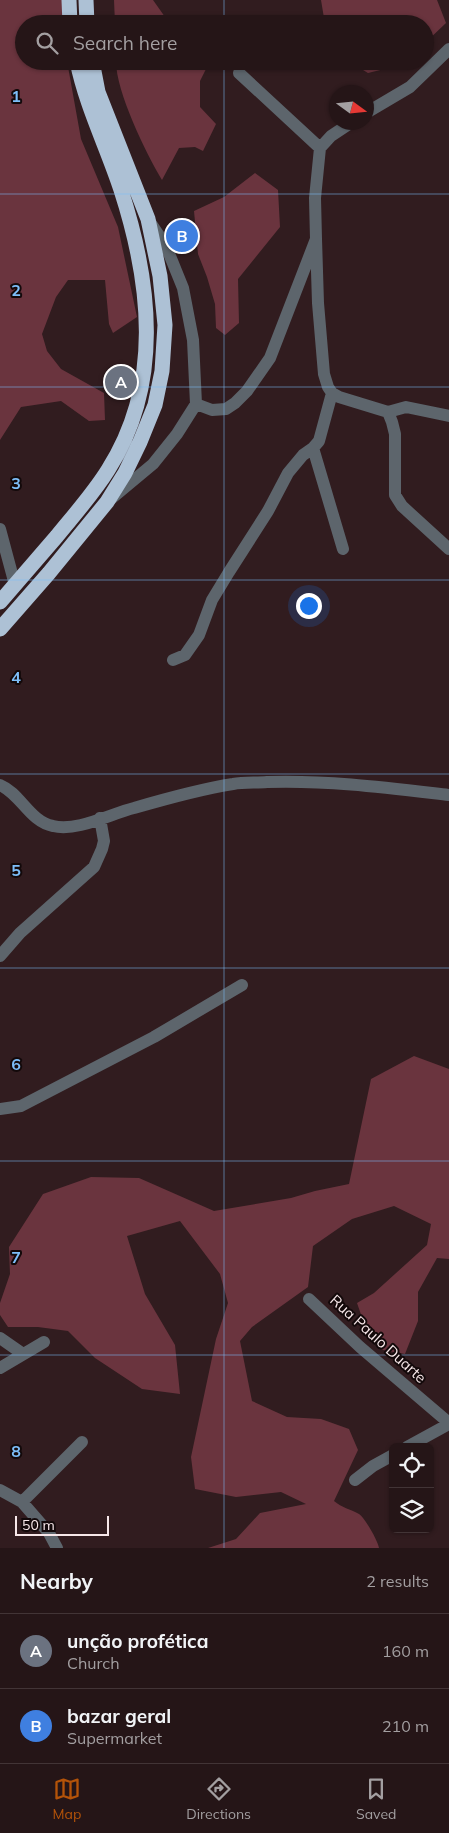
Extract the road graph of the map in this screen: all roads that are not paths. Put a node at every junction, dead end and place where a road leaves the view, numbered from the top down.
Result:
1 (69, 0) edge
2 (86, 0) edge
3 (70, 15) edge
4 (87, 15) edge
5 (449, 49) edge
6 (434, 64) edge
7 (79, 70) edge
8 (94, 70) edge
9 (427, 70) edge
10 (240, 73) dead end
11 (374, 108) edge
12 (340, 130) edge
13 (320, 148) junction
14 (148, 219) junction
15 (316, 239) junction
16 (332, 393) junction
17 (196, 404) junction
18 (388, 412) junction
19 (449, 416) edge
20 (313, 448) junction
21 (107, 502) junction
22 (0, 529) edge
23 (343, 549) dead end
24 (449, 550) edge
25 (15, 585) junction
26 (0, 602) edge
27 (0, 629) edge
28 (173, 660) dead end
29 (0, 785) edge
30 (449, 795) edge
31 (100, 818) junction
32 (0, 956) edge
33 (242, 985) dead end
34 (0, 1109) edge
35 (309, 1299) dead end
36 (0, 1338) edge
37 (44, 1342) dead end
38 (23, 1354) junction
39 (0, 1368) edge
40 (449, 1424) edge
41 (82, 1442) dead end
42 (415, 1443) edge
43 (389, 1457) edge
44 (355, 1480) dead end
45 (0, 1490) edge
46 (22, 1502) junction
47 (57, 1548) edge

1 - 3 highway
2 - 4 highway
5 - 6 street
7 - 25 highway
8 - 14 highway
9 - 11 street
10 - 13 street
12 - 13 street
13 - 15 street
14 - 17 street
14 - 21 highway
15 - 16 street
15 - 17 street
16 - 18 street
16 - 20 street
17 - 21 street
18 - 19 street
18 - 24 street
20 - 23 street
20 - 28 street
21 - 27 highway
22 - 25 street
25 - 26 highway
29 - 31 street
30 - 31 street
31 - 32 street
33 - 34 street
35 - 40 street, Rua Paulo Duarte
36 - 38 street
37 - 38 street
38 - 39 street
40 - 42 street
41 - 46 street
43 - 44 street
45 - 46 street
46 - 47 street

